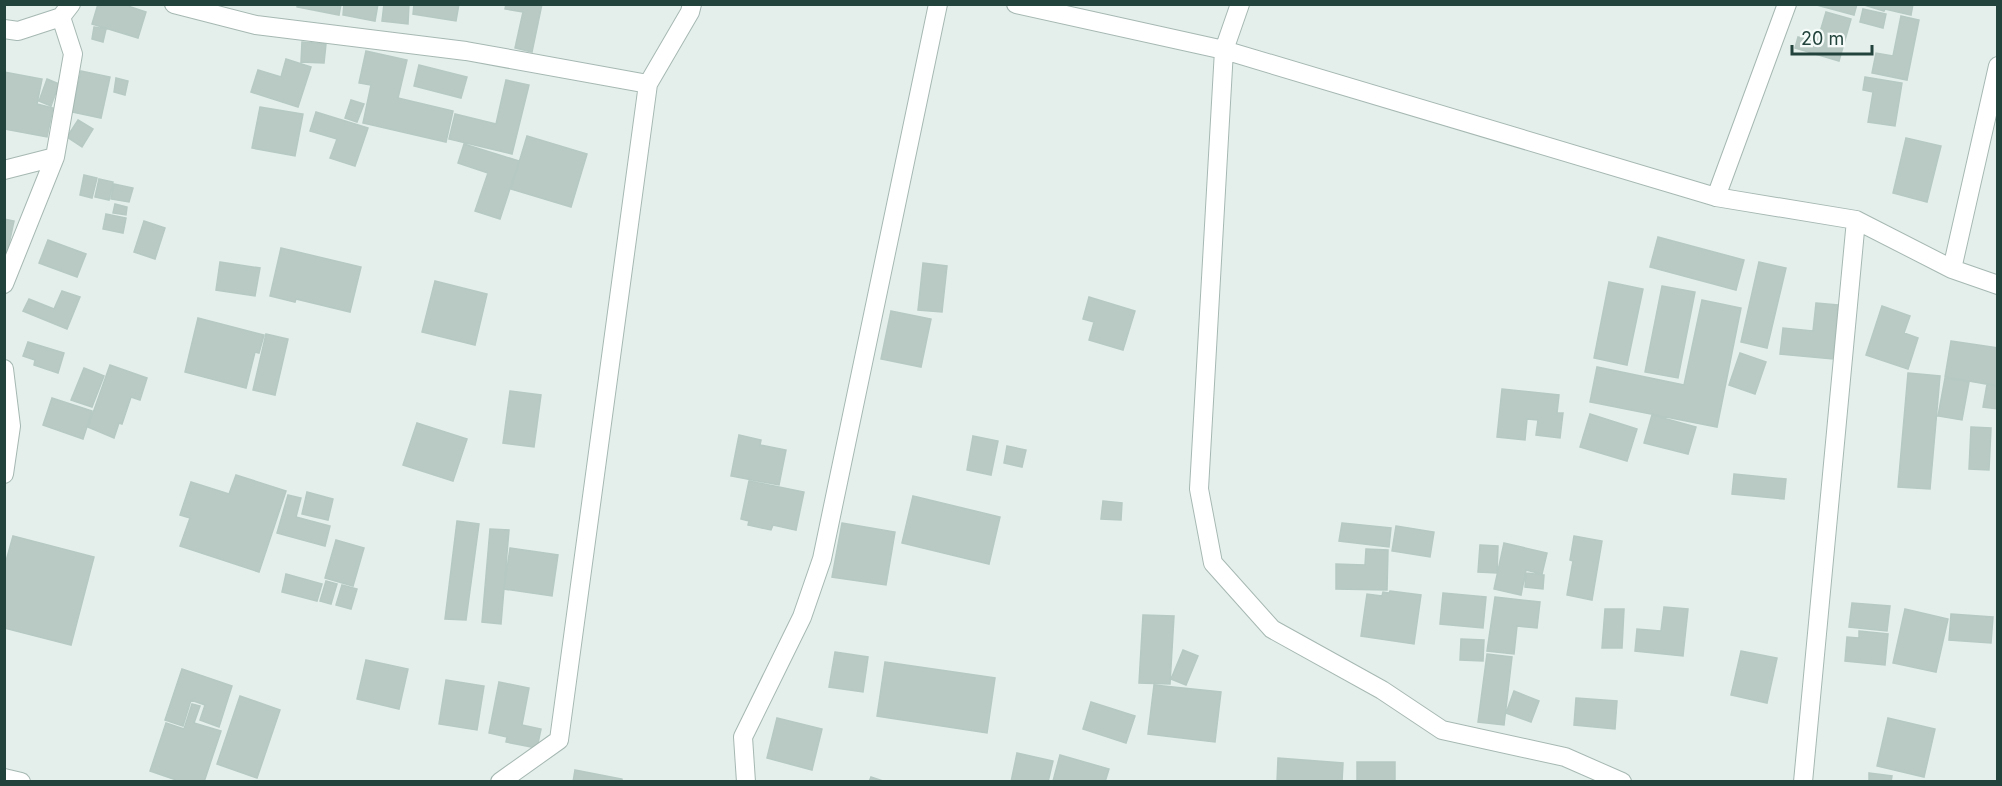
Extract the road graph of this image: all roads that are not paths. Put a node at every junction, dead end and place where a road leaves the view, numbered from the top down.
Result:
1 (174, 4) edge
2 (692, 4) edge
3 (938, 4) edge
4 (1016, 4) edge
5 (1240, 4) edge
6 (1787, 4) edge
7 (212, 9) edge
8 (66, 11) edge
9 (4, 29) edge
10 (1224, 50) junction
11 (1998, 66) edge
12 (648, 84) junction
13 (55, 157) junction
14 (4, 170) edge
15 (1716, 197) junction
16 (1856, 220) junction
17 (1952, 269) junction
18 (4, 284) edge
19 (1998, 285) edge
20 (4, 369) edge
21 (4, 474) edge
22 (4, 778) edge
23 (21, 782) edge
24 (500, 782) edge
25 (746, 782) edge
26 (1622, 782) edge
27 (1803, 782) edge

1 - 7 street
2 - 12 street
3 - 25 street
4 - 10 street
5 - 10 street
6 - 15 street
7 - 12 street
8 - 9 street
8 - 13 street
10 - 15 street
10 - 26 street
11 - 17 street
12 - 24 street
13 - 14 street
13 - 18 street
15 - 16 street
16 - 17 street
16 - 27 street
17 - 19 street
20 - 21 street
22 - 23 street

